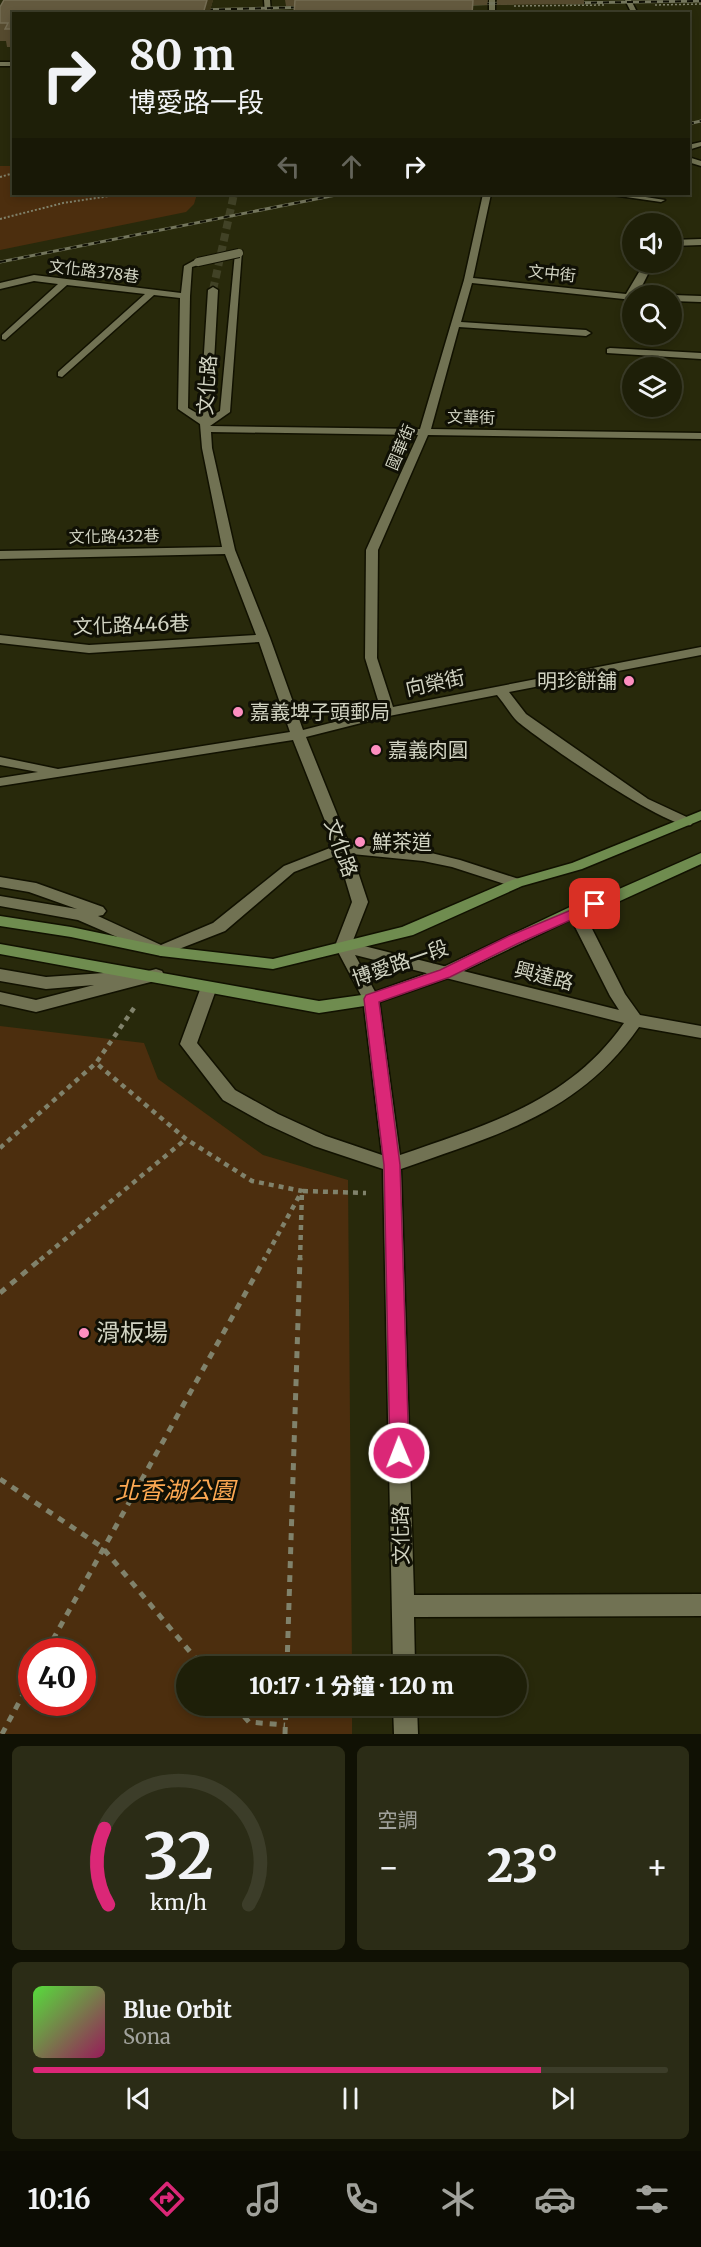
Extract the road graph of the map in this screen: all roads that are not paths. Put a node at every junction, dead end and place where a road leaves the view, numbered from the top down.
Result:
1 (487, 195) edge
2 (618, 195) edge
3 (660, 200) dead end
4 (701, 242) edge
5 (682, 243) edge
6 (468, 280) junction
7 (64, 282) junction
8 (0, 286) edge
9 (213, 290) tunnel mouth
10 (151, 293) junction
11 (185, 296) junction
12 (622, 296) edge
13 (682, 298) edge
14 (701, 299) edge
15 (455, 324) junction
16 (586, 333) dead end
17 (4, 337) dead end
18 (610, 351) dead end
19 (701, 356) edge
20 (62, 374) dead end
21 (205, 426) junction
22 (425, 431) junction
23 (701, 436) edge
24 (229, 550) junction
25 (0, 555) edge
26 (264, 638) junction
27 (0, 639) edge
28 (701, 651) edge
29 (500, 689) junction
30 (387, 712) junction
31 (297, 735) junction
32 (0, 761) edge
33 (63, 772) junction
34 (0, 782) edge
35 (701, 815) edge
36 (686, 822) junction
37 (343, 848) junction
38 (701, 858) edge
39 (0, 882) edge
40 (517, 883) junction
41 (0, 901) edge
42 (575, 911) junction
43 (0, 921) edge
44 (343, 946) junction
45 (0, 949) edge
46 (161, 951) junction
47 (445, 973) junction
48 (0, 975) edge
49 (156, 975) junction
50 (209, 987) junction
51 (0, 998) edge
52 (371, 999) junction
53 (635, 1020) junction
54 (701, 1032) edge
55 (392, 1165) junction
56 (701, 1605) edge
57 (403, 1606) junction
58 (404, 1656) edge
59 (405, 1716) edge
60 (406, 1734) edge

1 - 6 street, 國華街
2 - 3 street
4 - 5 street
6 - 12 street, 文中街
6 - 15 street, 國華街
7 - 8 street, 文化路378巷
7 - 10 street, 文化路378巷
7 - 17 street
9 - 21 street, 文化路
10 - 11 street, 文化路378巷
10 - 20 street
11 - 21 street
11 - 21 street, bridge
13 - 14 street
15 - 16 street
15 - 22 street, 國華街
18 - 19 street
21 - 22 street, 文華街
21 - 24 street, 文化路
22 - 23 street, 文華街
22 - 30 street, 國華街
24 - 25 street, 文化路432巷
24 - 26 street, 文化路
26 - 27 street, 文化路446巷
26 - 31 street, 文化路
28 - 29 street, 向榮街
29 - 30 street, 向榮街
29 - 36 street
30 - 31 street, 向榮街
31 - 33 street, 向榮街
31 - 37 street, 文化路
32 - 33 street
33 - 34 street, 向榮街
35 - 36 main road, 博愛路一段
36 - 40 main road, 博愛路一段
37 - 40 street
37 - 44 street, 文化路
37 - 46 street
38 - 42 main road, 博愛路一段
39 - 46 street
40 - 44 main road, 博愛路一段
41 - 46 street
42 - 47 main road, 博愛路一段
42 - 53 street
43 - 46 main road, 博愛路一段
44 - 46 main road, 博愛路一段
44 - 47 street, 興達路
44 - 52 street, 文化路
45 - 49 main road, 博愛路一段
47 - 52 main road, 博愛路一段
47 - 53 street, 興達路
48 - 49 street
49 - 50 main road, 博愛路一段
49 - 51 street
50 - 52 main road, 博愛路一段
50 - 55 street
52 - 55 street, 文化路
53 - 54 street, 興達路
53 - 55 street
55 - 57 street, 文化路
56 - 57 street
57 - 58 street, 文化路
59 - 60 street

